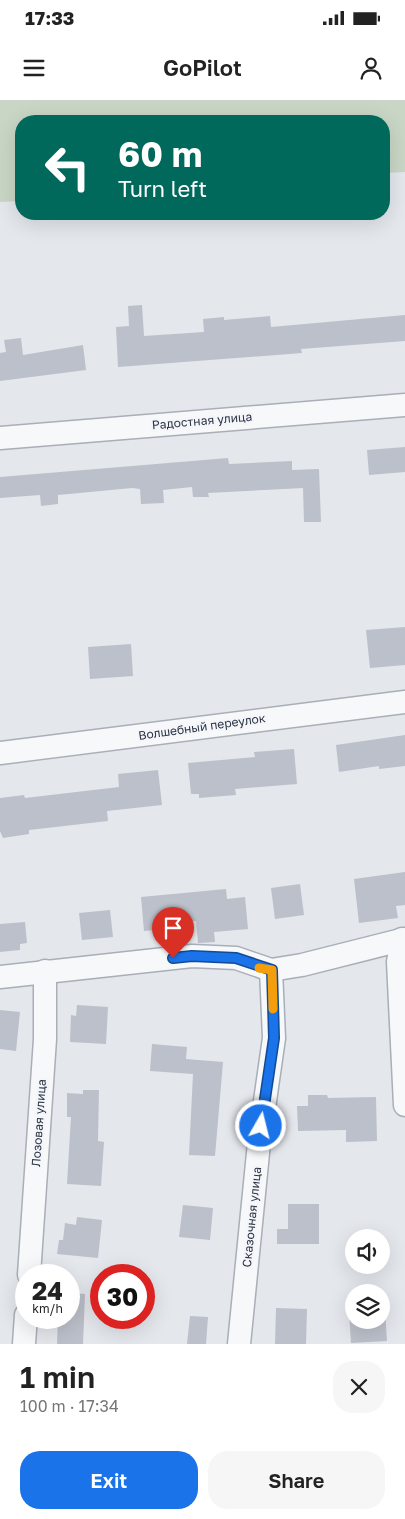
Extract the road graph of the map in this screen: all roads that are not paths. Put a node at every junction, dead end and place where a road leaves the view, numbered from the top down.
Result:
1 (405, 404) edge
2 (0, 438) edge
3 (405, 702) edge
4 (0, 753) edge
5 (403, 939) edge
6 (272, 970) junction
7 (45, 971) junction
8 (0, 977) edge
9 (405, 1105) edge
10 (30, 1264) edge
11 (25, 1329) edge
12 (24, 1344) edge
13 (240, 1344) edge

1 - 2 street, Радостная улица
3 - 4 street, Волшебный переулок
5 - 6 street
5 - 9 street
6 - 7 street
6 - 13 street, Сказочная улица
7 - 8 street
7 - 10 street, Лозовая улица
11 - 12 street

